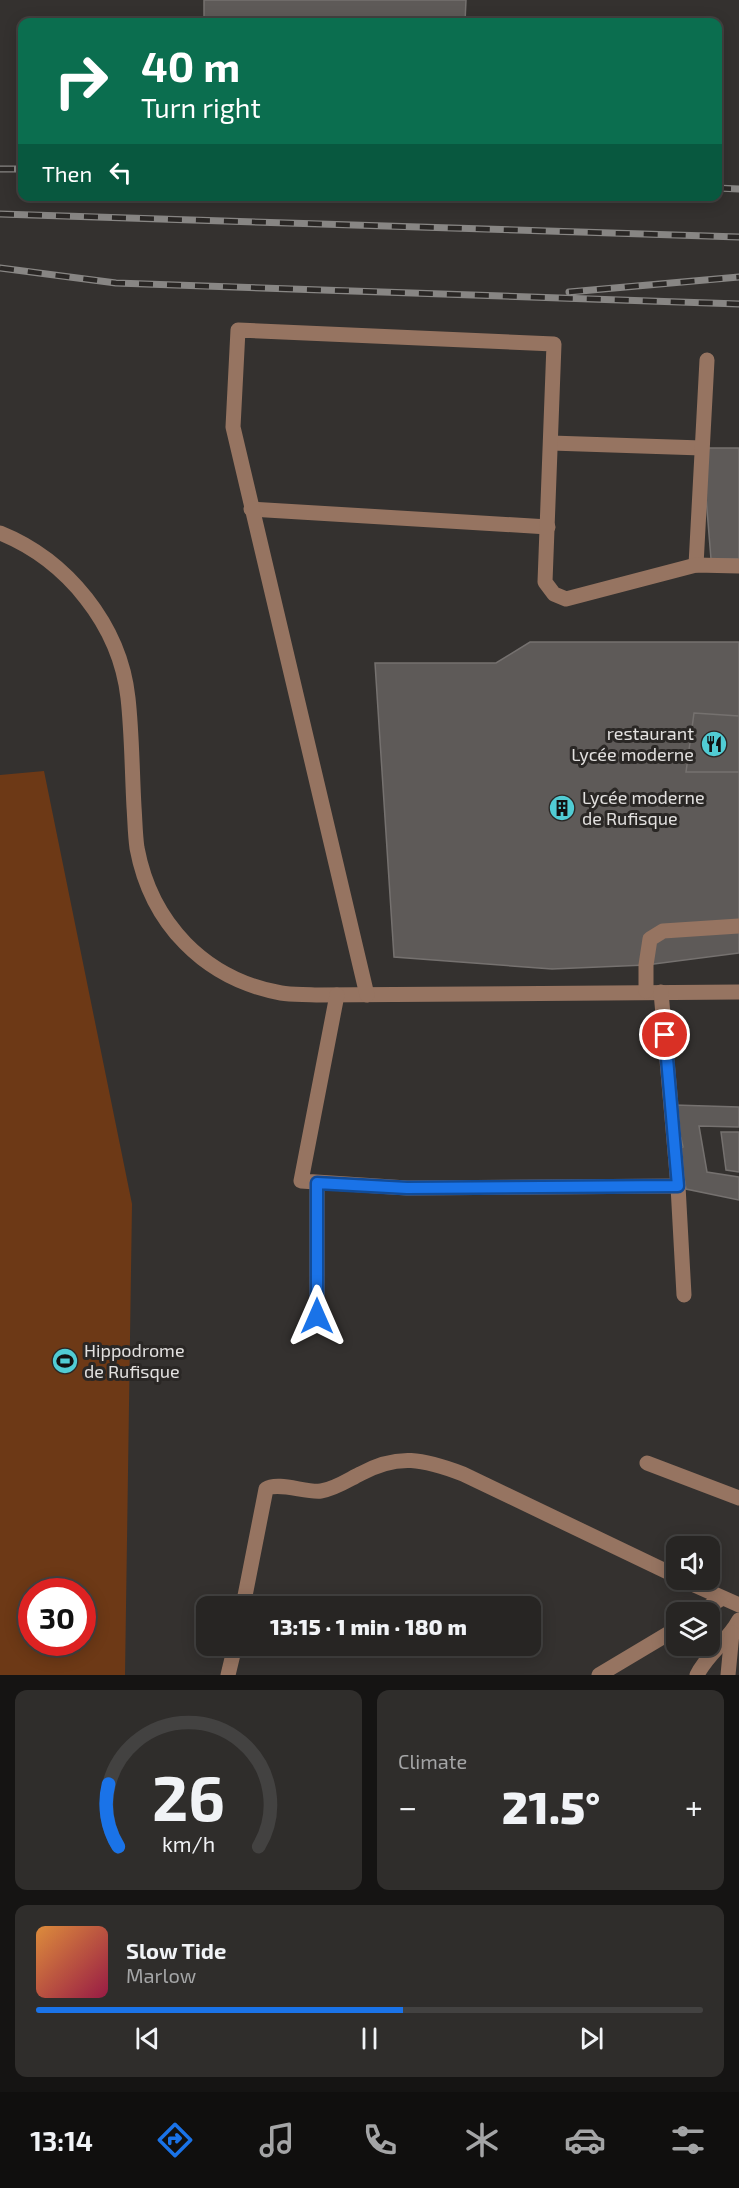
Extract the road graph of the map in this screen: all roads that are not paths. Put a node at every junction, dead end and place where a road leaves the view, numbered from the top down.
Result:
1 (707, 360) dead end
2 (551, 443) junction
3 (702, 448) junction
4 (251, 510) junction
5 (548, 527) junction
6 (0, 533) edge
7 (696, 566) junction
8 (739, 566) edge
9 (739, 926) edge
10 (654, 992) junction
11 (739, 992) edge
12 (337, 995) junction
13 (367, 995) junction
14 (317, 1183) junction
15 (678, 1186) junction
16 (684, 1295) dead end
17 (317, 1316) dead end
18 (646, 1463) dead end
19 (739, 1498) edge
20 (666, 1571) edge
21 (705, 1590) edge
22 (245, 1596) edge
23 (722, 1598) junction
24 (716, 1602) edge
25 (739, 1605) edge
26 (736, 1627) edge
27 (666, 1635) edge
28 (233, 1656) edge
29 (228, 1675) edge
30 (599, 1675) edge
31 (697, 1675) edge
32 (729, 1675) edge

1 - 3 street
2 - 3 street
2 - 4 street
2 - 5 street
3 - 7 street
4 - 5 street
4 - 13 street
5 - 7 street
6 - 12 street
7 - 8 street
9 - 10 street
10 - 11 street
10 - 13 street
10 - 15 street
12 - 13 street
12 - 14 street
14 - 15 street
14 - 17 street
15 - 16 street
18 - 19 street
20 - 22 street
21 - 23 street
23 - 24 street
23 - 25 street
26 - 31 street
26 - 32 street
27 - 30 street
28 - 29 street

